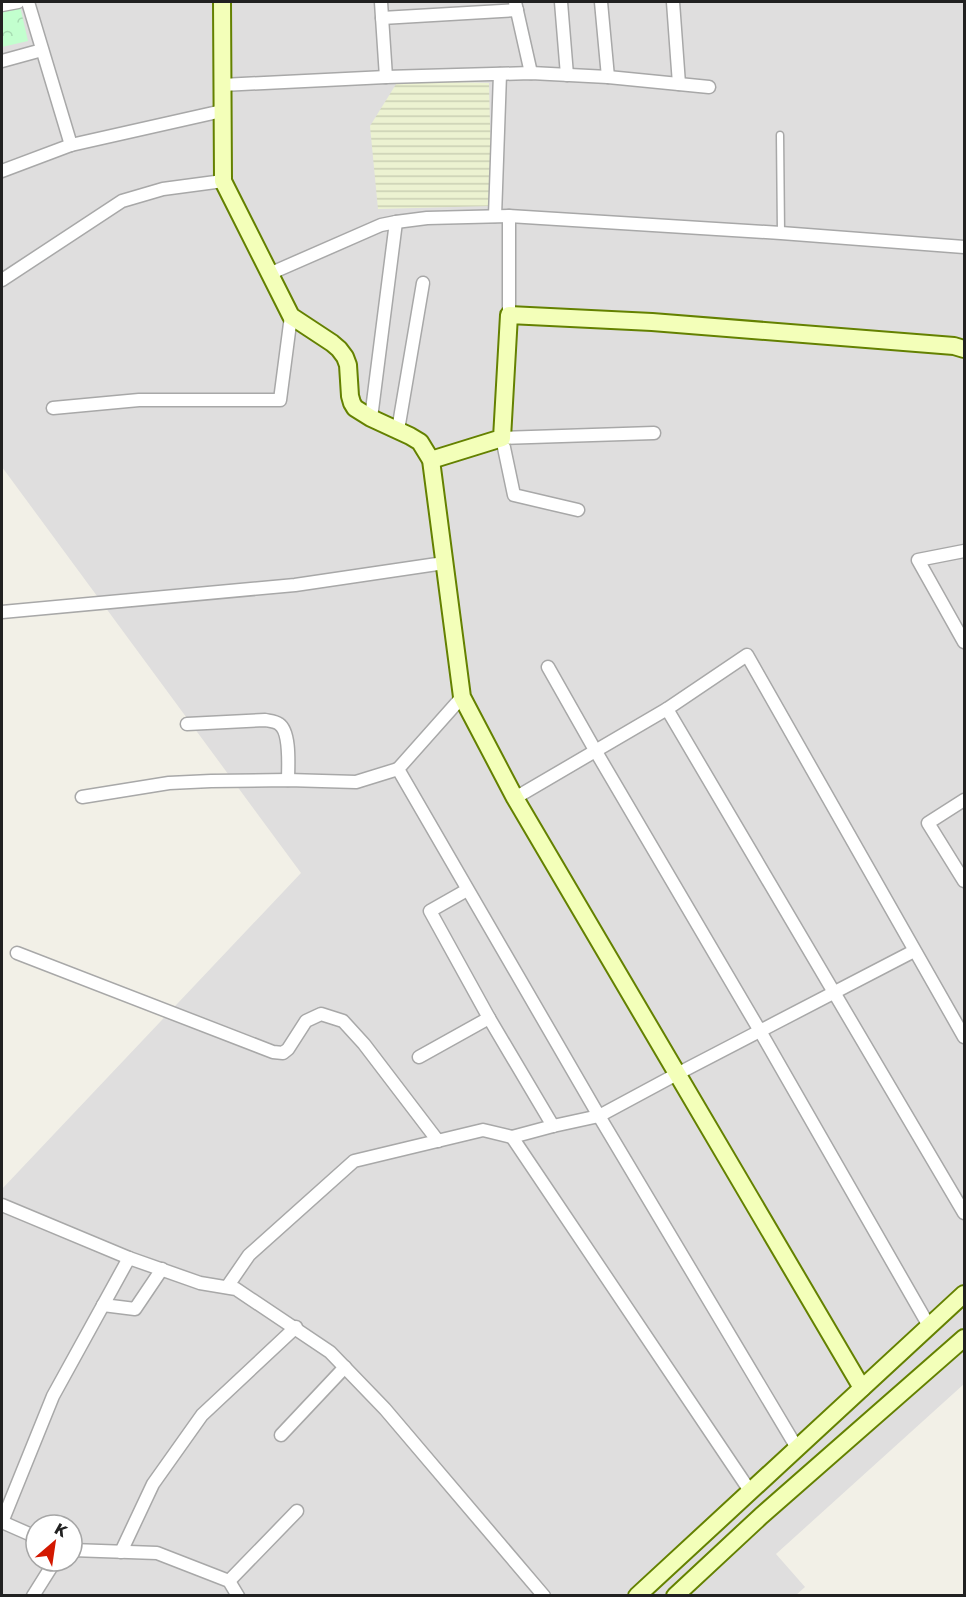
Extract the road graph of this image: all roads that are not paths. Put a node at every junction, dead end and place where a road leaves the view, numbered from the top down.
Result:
1 (18, 2) edge
2 (28, 2) edge
3 (222, 2) edge
4 (381, 2) edge
5 (561, 2) edge
6 (601, 2) edge
7 (673, 2) edge
8 (2, 5) edge
9 (516, 6) edge
10 (382, 18) junction
11 (42, 50) junction
12 (2, 61) edge
13 (531, 73) junction
14 (500, 74) junction
15 (567, 75) junction
16 (386, 76) junction
17 (608, 77) junction
18 (679, 84) junction
19 (222, 86) junction
20 (709, 87) dead end
21 (222, 111) junction
22 (780, 135) dead end
23 (71, 145) junction
24 (2, 171) edge
25 (223, 181) junction
26 (495, 216) junction
27 (509, 216) junction
28 (396, 222) junction
29 (781, 233) junction
30 (964, 247) edge
31 (269, 274) junction
32 (2, 280) edge
33 (423, 284) dead end
34 (509, 315) junction
35 (291, 316) junction
36 (964, 349) edge
37 (52, 408) dead end
38 (371, 418) junction
39 (399, 430) junction
40 (654, 433) dead end
41 (502, 438) junction
42 (431, 460) junction
43 (578, 510) dead end
44 (964, 551) edge
45 (444, 563) junction
46 (2, 612) edge
47 (964, 642) edge
48 (548, 667) dead end
49 (462, 697) junction
50 (667, 710) junction
51 (188, 724) dead end
52 (595, 750) junction
53 (398, 769) junction
54 (288, 780) junction
55 (82, 797) dead end
56 (515, 798) junction
57 (964, 800) edge
58 (964, 881) edge
59 (467, 890) junction
60 (914, 951) junction
61 (17, 953) dead end
62 (834, 993) junction
63 (489, 1018) junction
64 (760, 1031) junction
65 (964, 1036) edge
66 (419, 1057) dead end
67 (677, 1074) junction
68 (599, 1116) junction
69 (553, 1126) junction
70 (512, 1137) junction
71 (438, 1141) junction
72 (2, 1205) edge
73 (964, 1213) edge
74 (129, 1258) junction
75 (162, 1269) junction
76 (226, 1287) junction
77 (964, 1294) edge
78 (103, 1305) junction
79 (929, 1326) junction
80 (296, 1328) junction
81 (964, 1338) edge
82 (345, 1366) junction
83 (862, 1388) junction
84 (281, 1435) dead end
85 (797, 1448) junction
86 (750, 1491) junction
87 (297, 1511) dead end
88 (2, 1522) edge
89 (24, 1532) edge
90 (84, 1550) edge
91 (121, 1552) junction
92 (47, 1573) edge
93 (229, 1581) junction
94 (33, 1596) edge
95 (238, 1596) edge
96 (544, 1596) edge
97 (637, 1596) edge
98 (675, 1596) edge

1 - 8 street
2 - 11 street
3 - 19 street
4 - 10 street
5 - 15 street
6 - 17 street
7 - 18 street
9 - 10 street
9 - 13 street
10 - 16 street
11 - 12 street
11 - 23 street
13 - 14 street
13 - 15 street
14 - 16 street
14 - 26 street
15 - 17 street
16 - 19 street
17 - 18 street
18 - 20 street
19 - 21 street
21 - 23 street
21 - 25 street
22 - 29 lane
23 - 24 street
25 - 31 street
25 - 32 street
26 - 27 street
26 - 28 street
27 - 29 street
27 - 34 street
28 - 31 street
28 - 38 street
29 - 30 street
31 - 35 street
33 - 39 street
34 - 36 street
34 - 41 street
35 - 37 street
35 - 38 street
38 - 39 street
39 - 42 street
40 - 41 street
41 - 42 street
41 - 43 street
42 - 45 street
44 - 47 street
45 - 46 street
45 - 49 street
48 - 52 street
49 - 53 street
49 - 56 street
50 - 52 street
50 - 60 street
50 - 62 street
51 - 54 street
52 - 56 street
52 - 64 street
53 - 54 street
53 - 59 street
54 - 55 street
56 - 67 street
57 - 58 street
59 - 63 street
59 - 68 street
60 - 62 street
60 - 65 street
61 - 71 street
62 - 64 street
62 - 73 street
63 - 66 street
63 - 69 street
64 - 67 street
64 - 79 street
67 - 68 street
67 - 83 street
68 - 69 street
68 - 85 street
69 - 70 street
70 - 71 street
70 - 86 street
71 - 76 street
72 - 74 street
74 - 75 street
74 - 78 street
75 - 76 street
75 - 78 street
76 - 80 street
77 - 79 street
78 - 88 street
79 - 83 street
80 - 82 street
80 - 91 street
81 - 98 street
82 - 84 street
82 - 96 street
83 - 85 street
85 - 86 street
86 - 97 street
87 - 93 street
88 - 89 street
90 - 91 street
91 - 93 street
92 - 94 street
93 - 95 street

